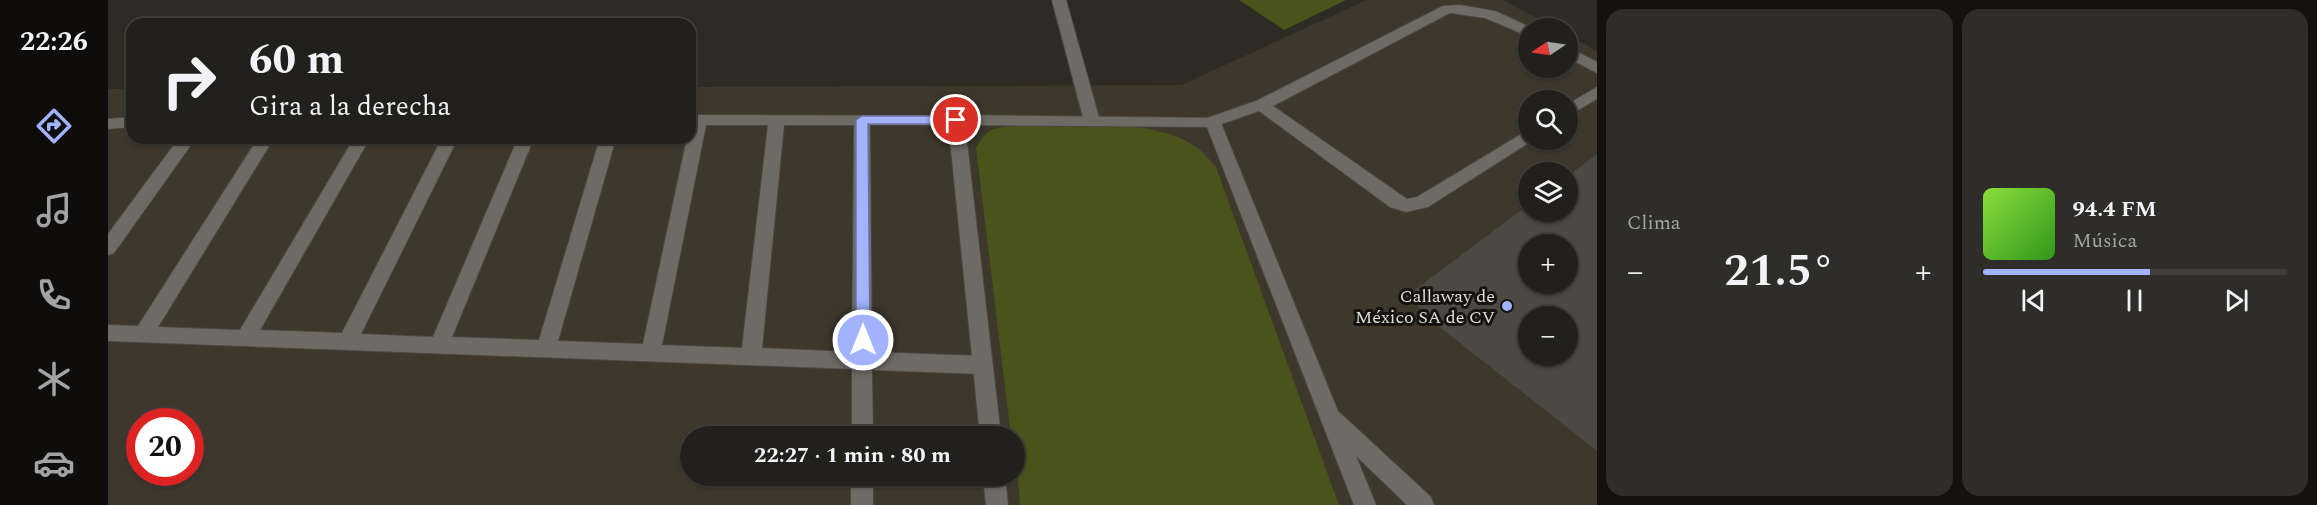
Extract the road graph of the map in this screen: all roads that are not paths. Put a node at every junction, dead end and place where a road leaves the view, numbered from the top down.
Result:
1 (1059, 0) edge
2 (1518, 27) edge
3 (1578, 58) edge
4 (1597, 68) edge
5 (1597, 92) edge
6 (1578, 104) edge
7 (1261, 105) junction
8 (696, 120) edge
9 (777, 120) junction
10 (862, 120) junction
11 (956, 120) junction
12 (1092, 121) junction
13 (1213, 122) junction
14 (1518, 141) edge
15 (184, 144) edge
16 (262, 144) edge
17 (359, 144) edge
18 (447, 144) edge
19 (523, 144) edge
20 (606, 144) edge
21 (690, 144) edge
22 (108, 249) edge
23 (108, 333) edge
24 (143, 334) junction
25 (245, 339) junction
26 (347, 342) junction
27 (439, 346) junction
28 (546, 350) junction
29 (651, 353) junction
30 (751, 357) junction
31 (863, 362) junction
32 (982, 365) junction
33 (1332, 418) junction
34 (862, 426) edge
35 (989, 426) edge
36 (862, 486) edge
37 (994, 486) edge
38 (862, 505) edge
39 (997, 505) edge
40 (1365, 505) edge
41 (1422, 505) edge

1 - 12 street
2 - 7 street
3 - 4 street
5 - 6 street
7 - 13 street
7 - 14 street
8 - 9 street
9 - 10 street
9 - 30 street
10 - 11 street
10 - 31 street
11 - 12 street
11 - 32 street
12 - 13 street
13 - 33 street
15 - 22 street
16 - 24 street
17 - 25 street
18 - 26 street
19 - 27 street
20 - 28 street
21 - 29 street
23 - 24 street
24 - 25 street
25 - 26 street
26 - 27 street
27 - 28 street
28 - 29 street
29 - 30 street
30 - 31 street
31 - 32 street
31 - 34 street
32 - 35 street
33 - 40 street
33 - 41 street
36 - 38 street
37 - 39 street

